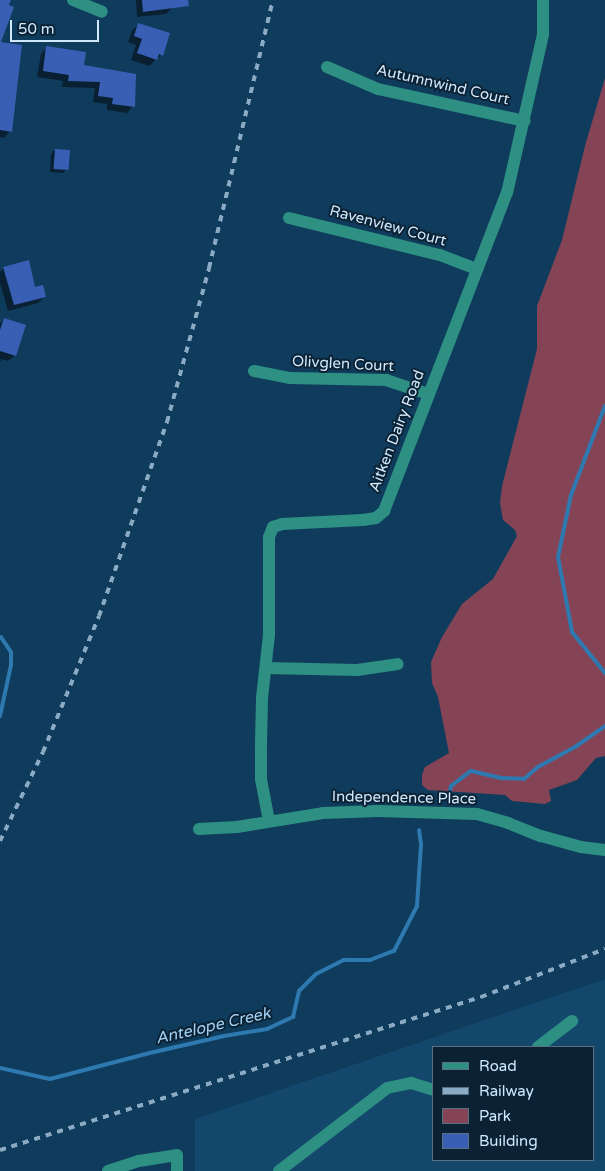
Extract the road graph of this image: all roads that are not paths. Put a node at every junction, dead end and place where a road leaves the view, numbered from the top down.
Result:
1 (73, 0) edge
2 (543, 0) edge
3 (102, 12) dead end
4 (327, 68) dead end
5 (524, 121) junction
6 (289, 218) dead end
7 (477, 269) junction
8 (254, 371) dead end
9 (428, 394) junction
10 (398, 664) dead end
11 (266, 668) junction
12 (269, 821) junction
13 (199, 829) dead end
14 (605, 850) edge
15 (572, 1021) dead end
16 (539, 1046) edge
17 (432, 1089) edge
18 (139, 1166) edge
19 (108, 1171) edge
20 (177, 1171) edge
21 (279, 1171) edge

1 - 3 street
2 - 5 street, Aitken Dairy Road
4 - 5 street, Autumnwind Court
5 - 7 street, Aitken Dairy Road
6 - 7 street, Ravenview Court
7 - 9 street, Aitken Dairy Road
8 - 9 street, Olivglen Court
9 - 11 street, Aitken Dairy Road
10 - 11 street
11 - 12 street, Aitken Dairy Road
12 - 13 street, Independence Place
12 - 14 street, Independence Place
15 - 16 street
17 - 21 street
18 - 19 street
18 - 20 street

